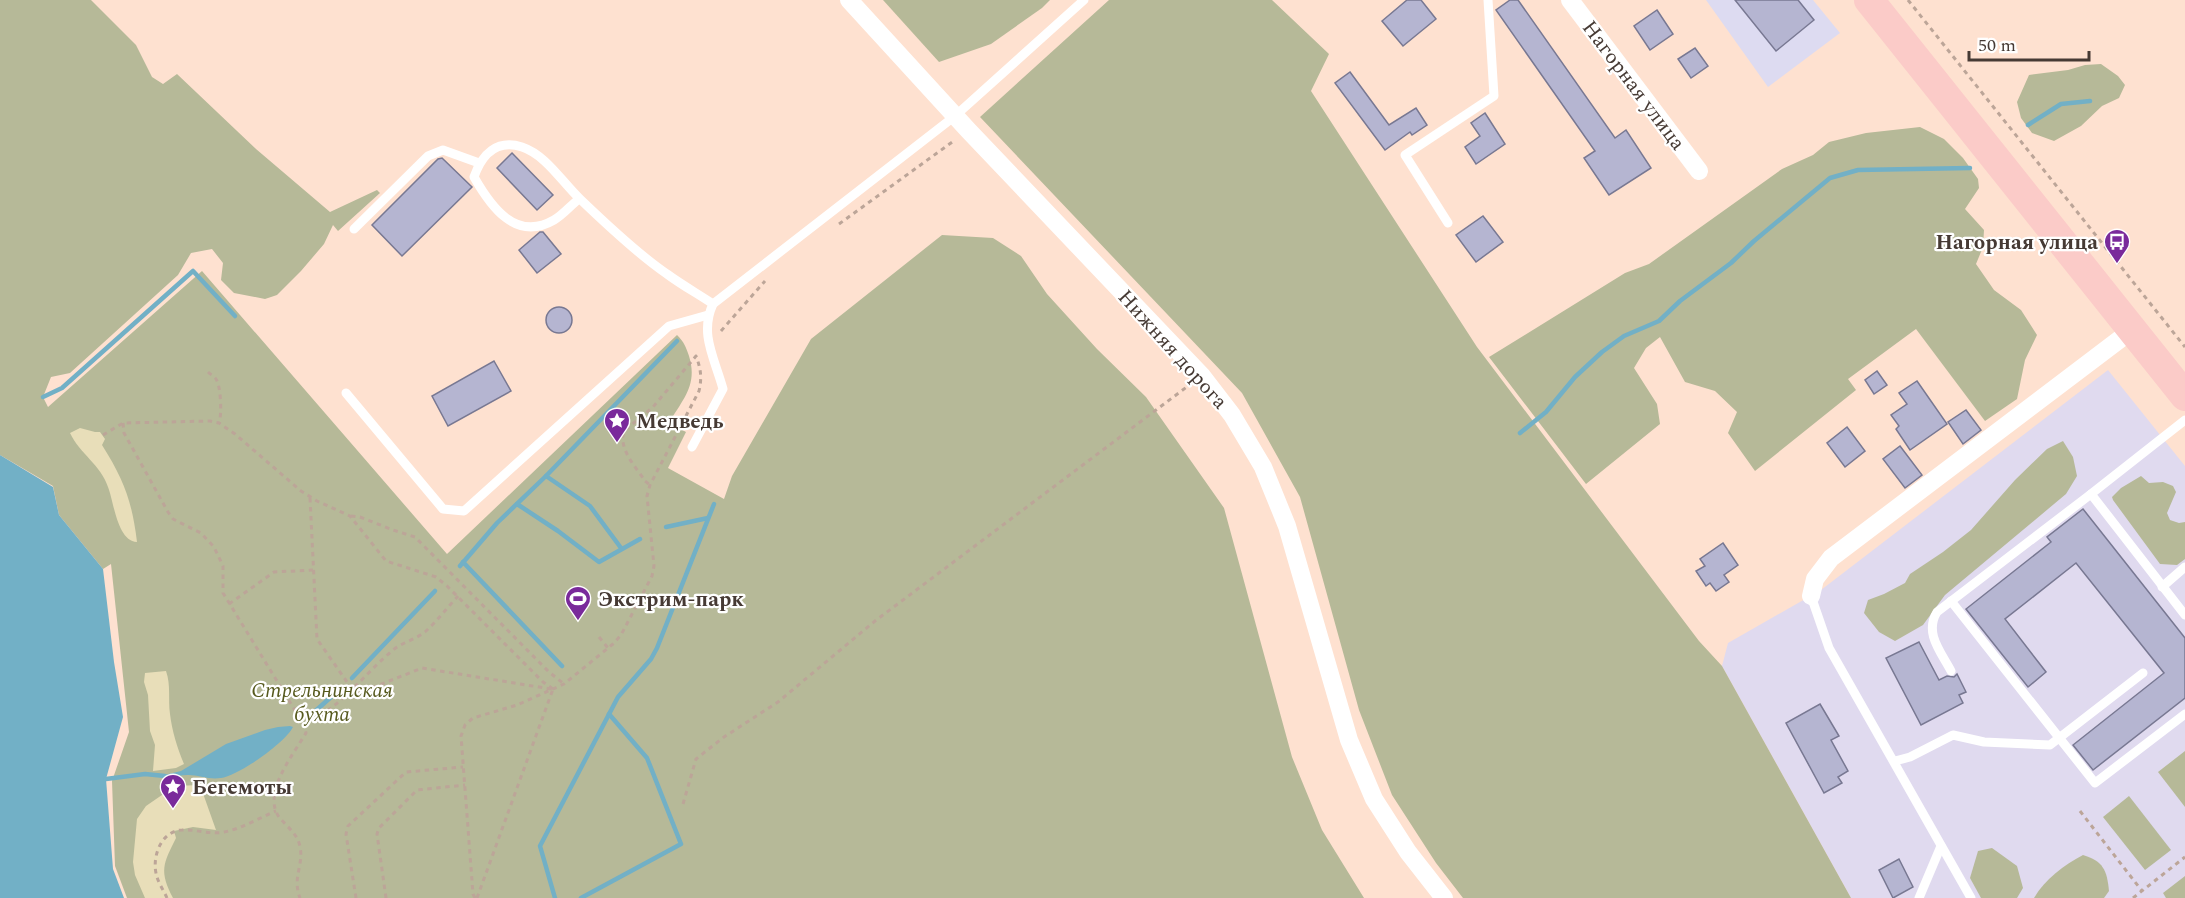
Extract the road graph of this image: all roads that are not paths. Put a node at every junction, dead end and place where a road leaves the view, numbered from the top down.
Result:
1 (849, 0) edge
2 (1084, 0) edge
3 (1488, 0) edge
4 (1570, 0) edge
5 (1869, 0) edge
6 (1890, 0) edge
7 (955, 116) junction
8 (479, 163) junction
9 (1699, 171) dead end
10 (579, 199) junction
11 (1448, 223) dead end
12 (354, 229) dead end
13 (713, 304) junction
14 (708, 315) junction
15 (2132, 330) junction
16 (2185, 371) edge
17 (346, 393) dead end
18 (2185, 396) edge
19 (2185, 420) edge
20 (688, 445) road end
21 (2091, 494) junction
22 (2185, 567) edge
23 (2163, 587) junction
24 (1810, 596) joint
25 (1951, 601) junction
26 (2185, 615) edge
27 (1952, 671) dead end
28 (2143, 673) dead end
29 (2185, 714) edge
30 (2059, 737) junction
31 (1895, 761) junction
32 (1941, 846) junction
33 (1444, 898) edge
34 (1919, 898) edge
35 (1971, 898) edge

1 - 7 street, Нижняя дорога
2 - 7 lane
3 - 11 lane
4 - 9 street, Нагорная улица
5 - 15 main road
6 - 16 main road
7 - 13 lane
7 - 33 street, Нижняя дорога
8 - 10 lane
8 - 10 lane
8 - 12 lane
10 - 13 lane
13 - 14 lane
14 - 17 lane
14 - 20 lane
15 - 18 main road
15 - 24 street
19 - 21 lane
21 - 23 lane
21 - 25 lane
22 - 23 lane
23 - 26 lane
24 - 31 lane
25 - 27 lane
25 - 30 lane
28 - 30 lane
29 - 30 lane
30 - 31 lane
31 - 32 lane
32 - 34 lane
32 - 35 lane

